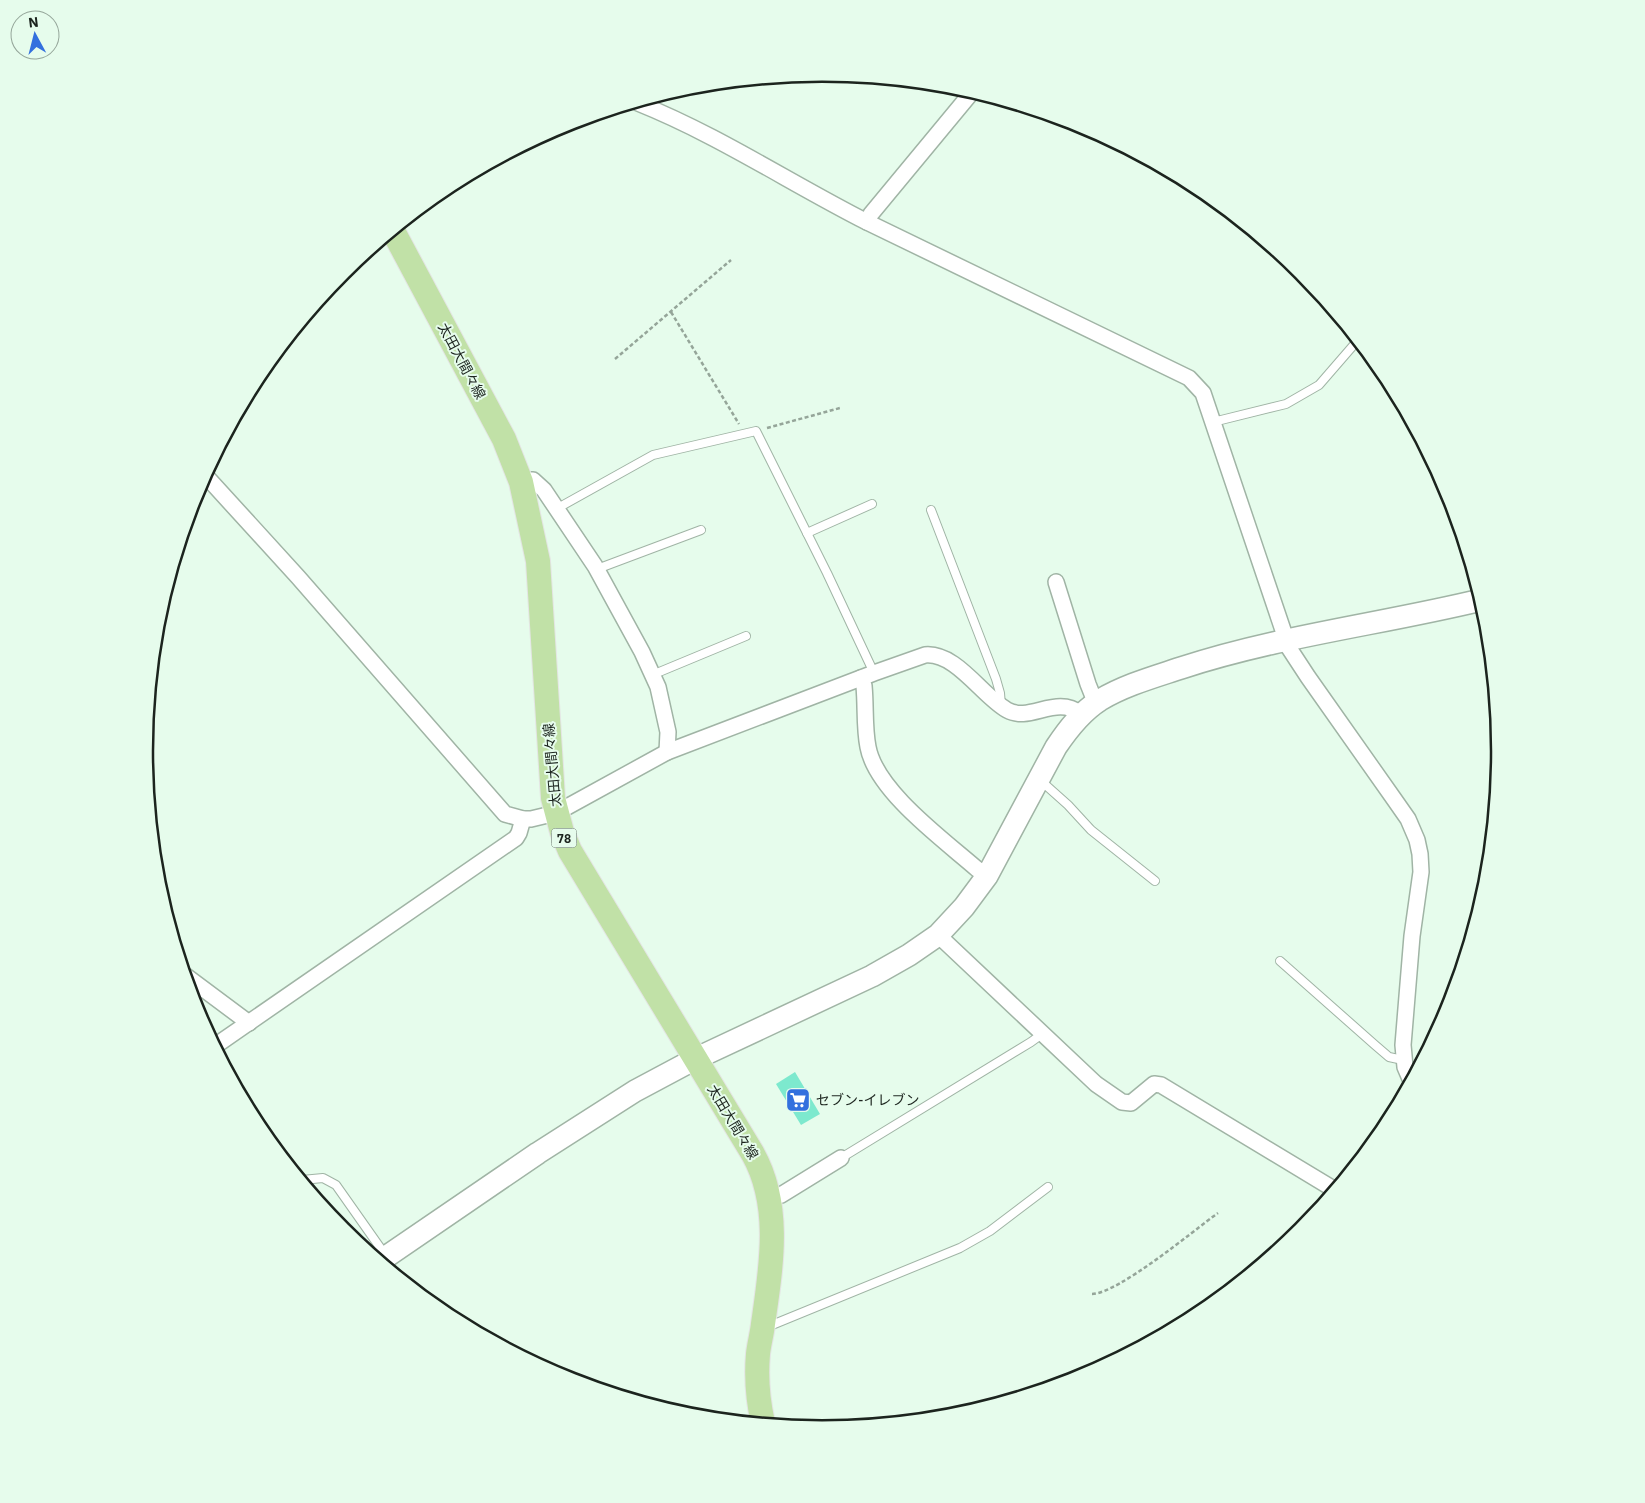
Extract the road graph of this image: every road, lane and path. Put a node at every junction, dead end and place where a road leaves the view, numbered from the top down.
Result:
1 (967, 98) edge
2 (645, 106) edge
3 (867, 222) junction
4 (396, 237) edge
5 (731, 260) dead end
6 (671, 312) junction
7 (1354, 345) edge
8 (615, 359) dead end
9 (840, 408) dead end
10 (1213, 422) junction
11 (756, 431) junction
12 (746, 433) junction
13 (210, 481) edge
14 (522, 482) junction
15 (872, 504) dead end
16 (556, 509) junction
17 (931, 510) dead end
18 (701, 530) dead end
19 (807, 533) junction
20 (597, 569) junction
21 (1056, 582) dead end
22 (1475, 602) edge
23 (746, 636) dead end
24 (1286, 640) junction
25 (652, 674) junction
26 (867, 675) junction
27 (1099, 701) junction
28 (1001, 706) junction
29 (1081, 714) junction
30 (667, 752) junction
31 (1039, 780) junction
32 (556, 813) junction
33 (523, 819) junction
34 (987, 876) junction
35 (1155, 881) dead end
36 (938, 935) junction
37 (1280, 961) dead end
38 (195, 983) edge
39 (249, 1024) junction
40 (1042, 1034) junction
41 (220, 1043) edge
42 (695, 1059) junction
43 (1404, 1060) junction
44 (1409, 1074) edge
45 (841, 1158) joint
46 (309, 1179) edge
47 (1048, 1187) dead end
48 (1330, 1187) edge
49 (769, 1197) junction
50 (1218, 1213) dead end
51 (380, 1253) edge
52 (385, 1257) edge
53 (1092, 1294) dead end
54 (763, 1327) junction
55 (762, 1417) edge

1 - 3 street
2 - 3 street
3 - 10 street
4 - 14 main road, 太田大間々線 / 78
5 - 6 path
6 - 8 path
6 - 12 path
7 - 10 lane
9 - 11 path
10 - 24 street
11 - 12 lane
11 - 19 lane
12 - 16 lane
13 - 33 street
14 - 16 street
14 - 32 main road, 太田大間々線 / 78
15 - 19 lane
16 - 20 street
17 - 28 lane
18 - 20 lane
19 - 26 lane
20 - 25 street
21 - 27 street
22 - 24 street
23 - 25 lane
24 - 27 street
24 - 43 street
25 - 30 street
26 - 28 street
26 - 30 street
26 - 34 street
27 - 29 street
28 - 29 street
29 - 31 street
30 - 32 street
31 - 34 street
31 - 35 lane
32 - 33 street
32 - 42 main road, 太田大間々線 / 78
33 - 39 street
34 - 36 street
36 - 40 street
36 - 42 street
37 - 43 lane
38 - 39 street
39 - 41 street
40 - 45 lane
40 - 48 street
42 - 49 main road, 太田大間々線 / 78
42 - 52 street
43 - 44 street
45 - 49 street
46 - 51 lane
47 - 54 lane
49 - 54 main road, 太田大間々線 / 78
50 - 53 path
54 - 55 main road, 太田大間々線 / 78

